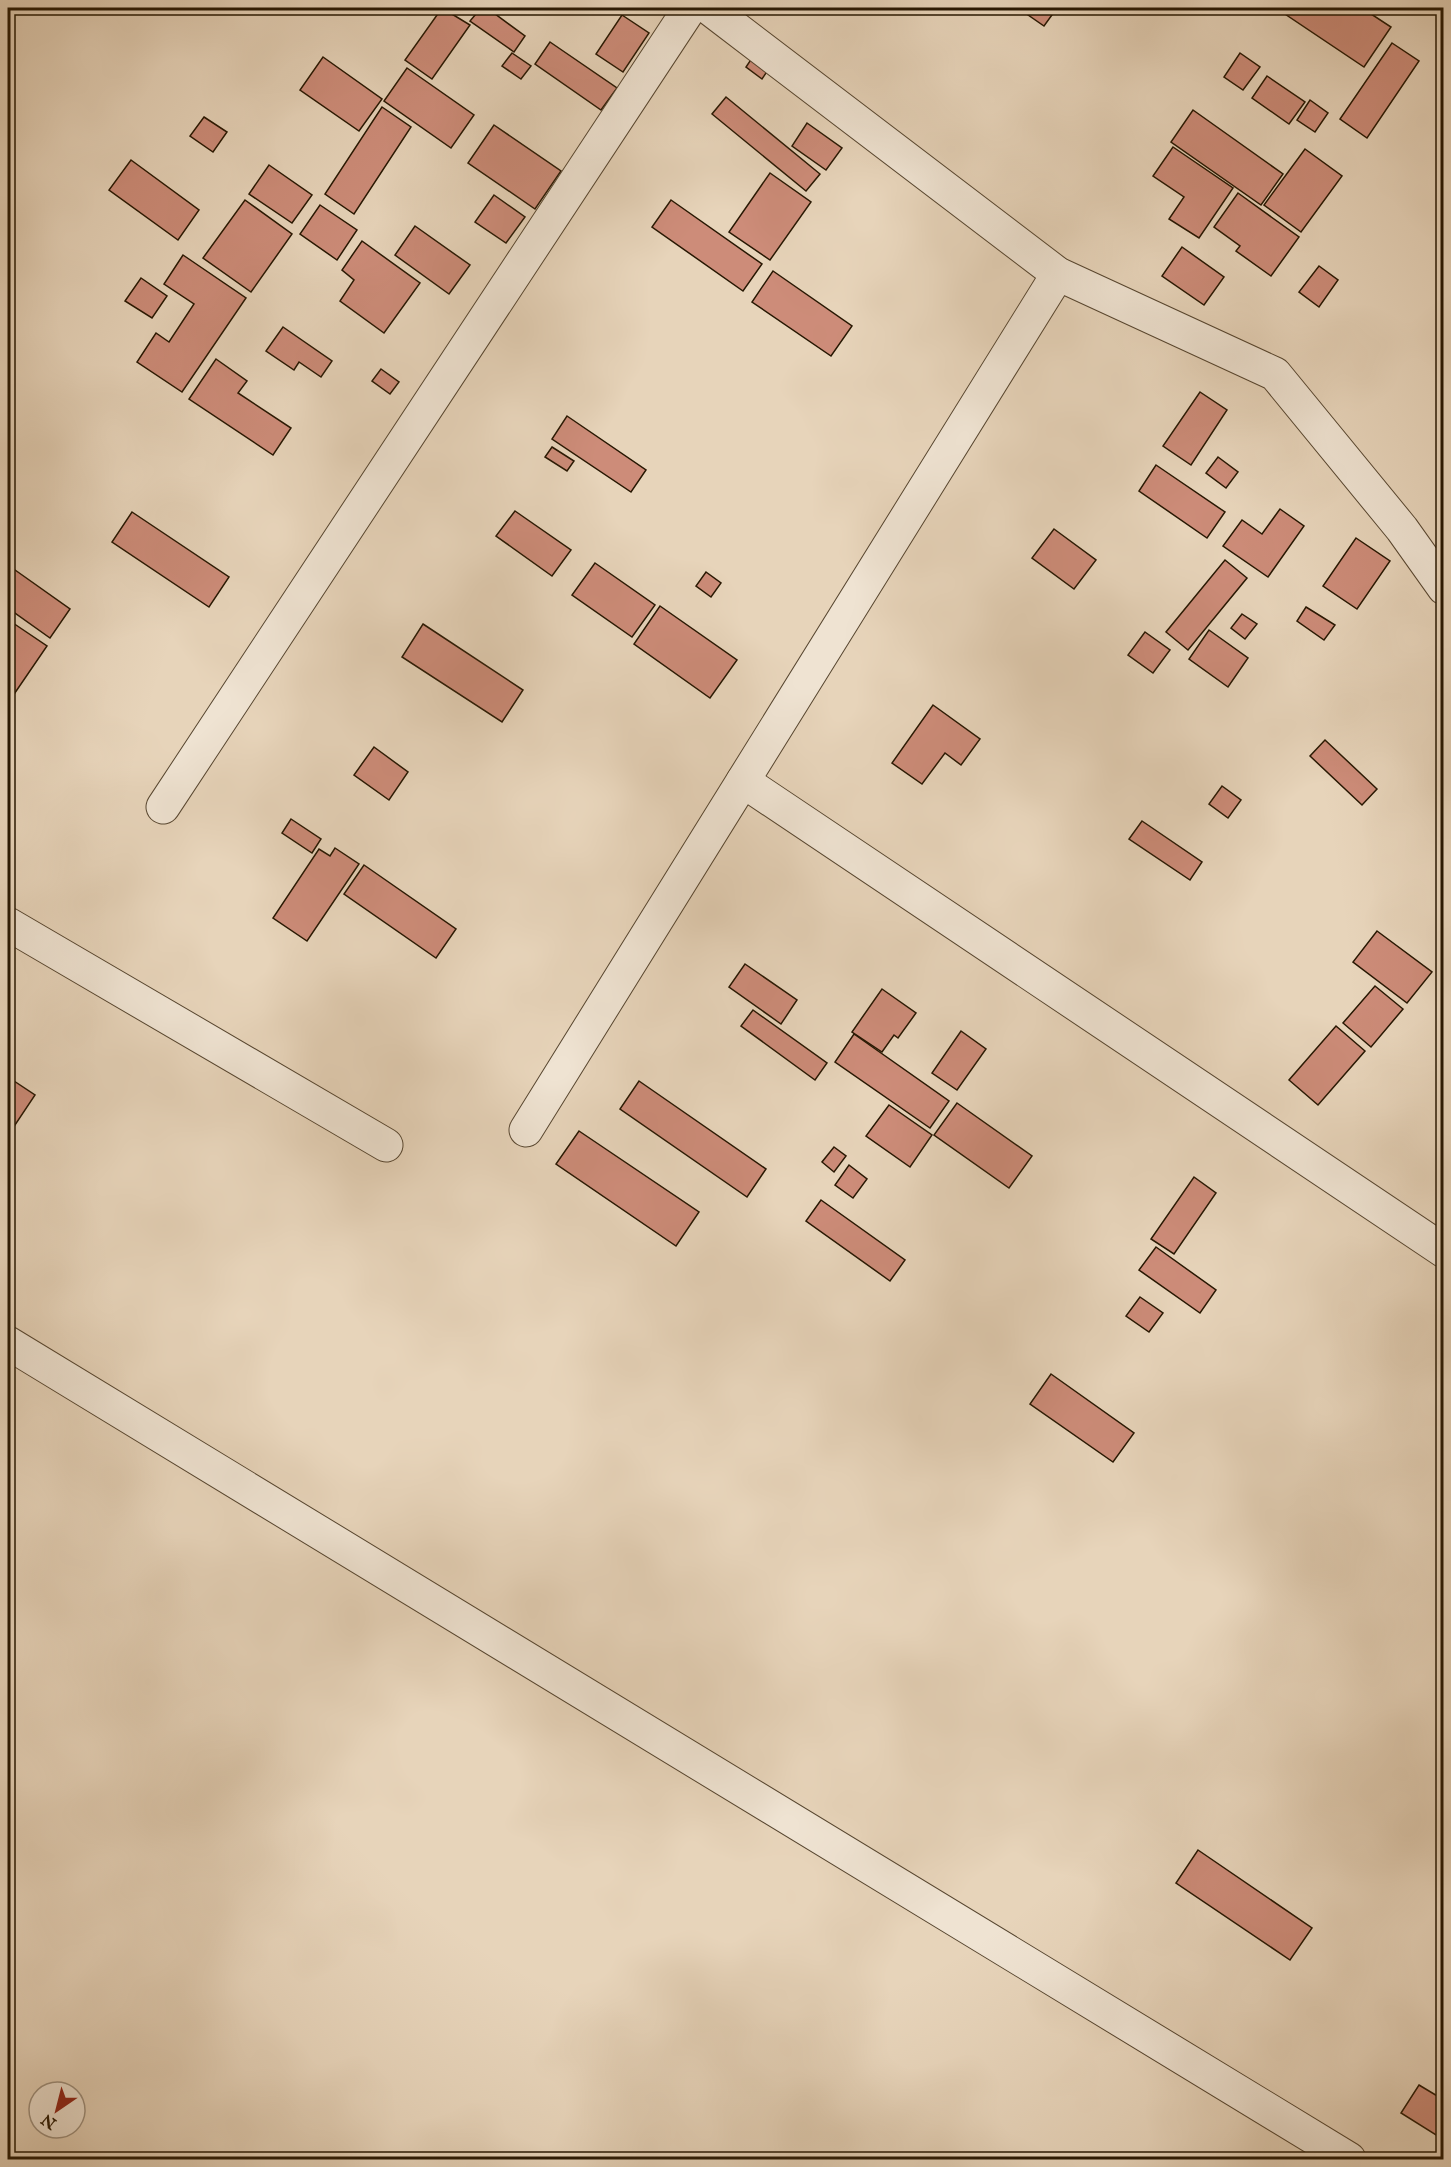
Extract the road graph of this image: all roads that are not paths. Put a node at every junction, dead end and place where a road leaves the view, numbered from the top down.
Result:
1 (690, 8) edge
2 (709, 8) edge
3 (1058, 274) junction
4 (1443, 588) edge
5 (743, 781) junction
6 (163, 807) dead end
7 (8, 924) edge
8 (526, 1130) dead end
9 (386, 1144) dead end
10 (1443, 1251) edge
11 (8, 1343) edge
12 (1349, 2159) edge

1 - 6 street
2 - 3 street
3 - 4 street
3 - 5 street
5 - 8 street
5 - 10 street
7 - 9 street
11 - 12 street

